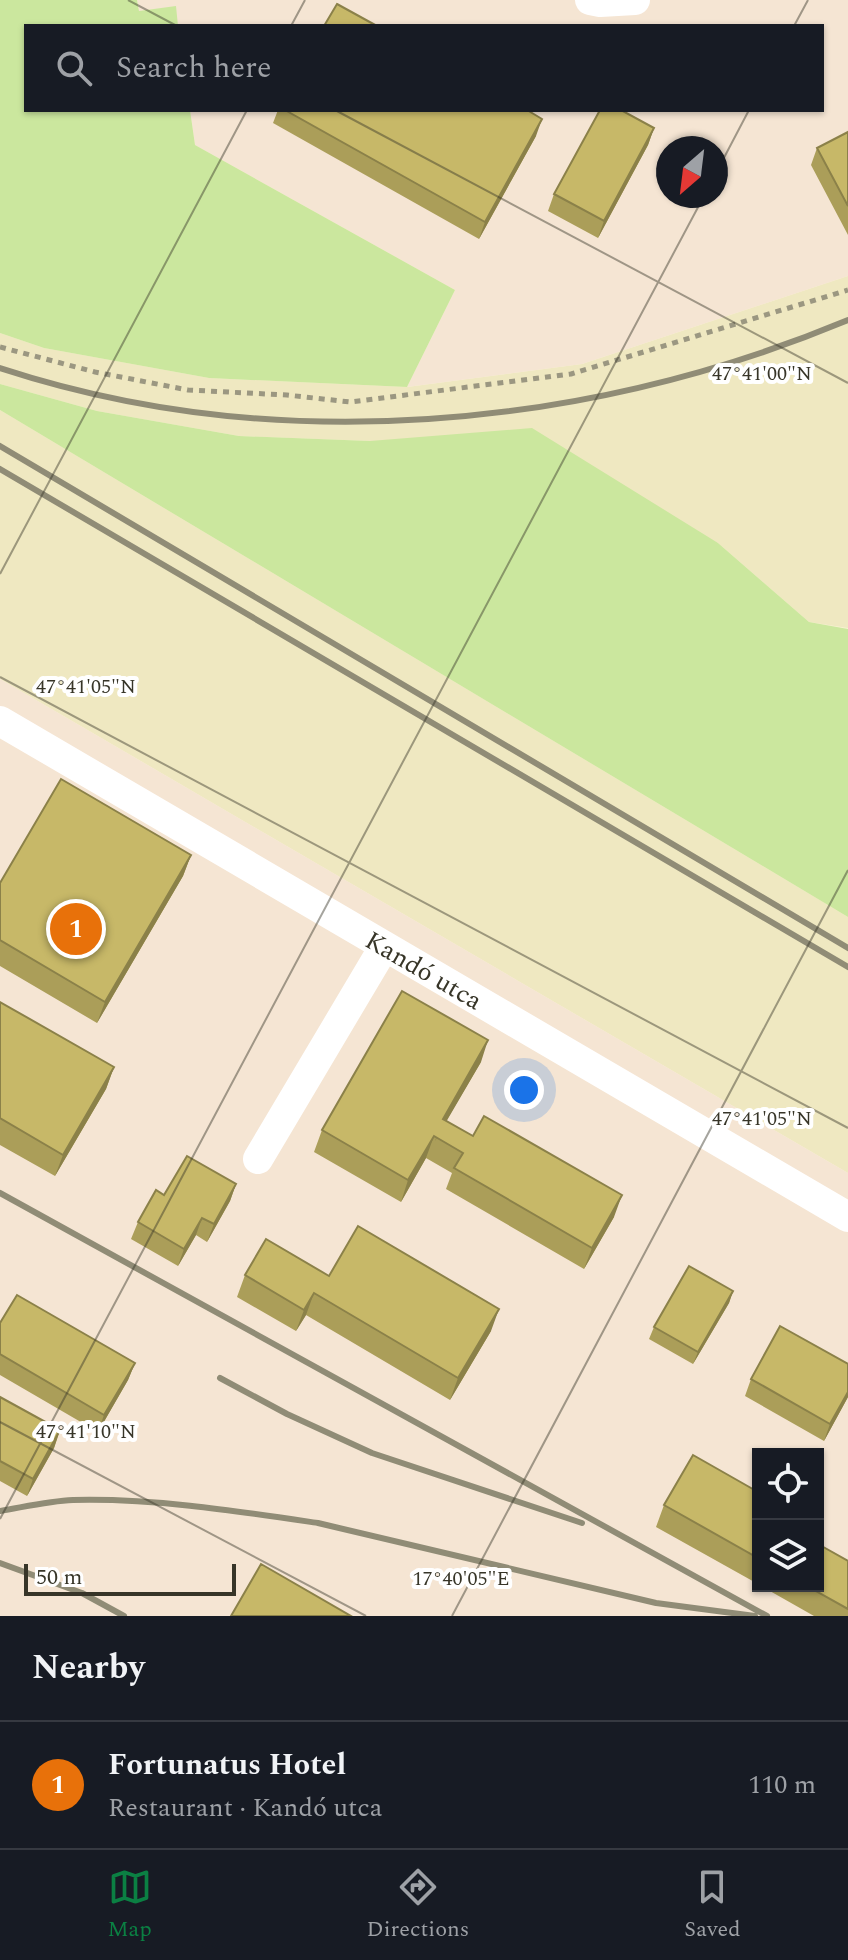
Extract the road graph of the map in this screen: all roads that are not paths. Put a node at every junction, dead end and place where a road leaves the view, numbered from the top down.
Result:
1 (590, 0) edge
2 (635, 0) edge
3 (0, 721) edge
4 (384, 947) junction
5 (258, 1159) dead end
6 (848, 1217) edge

1 - 2 street
3 - 4 street, Kandó utca
4 - 5 street
4 - 6 street, Kandó utca

